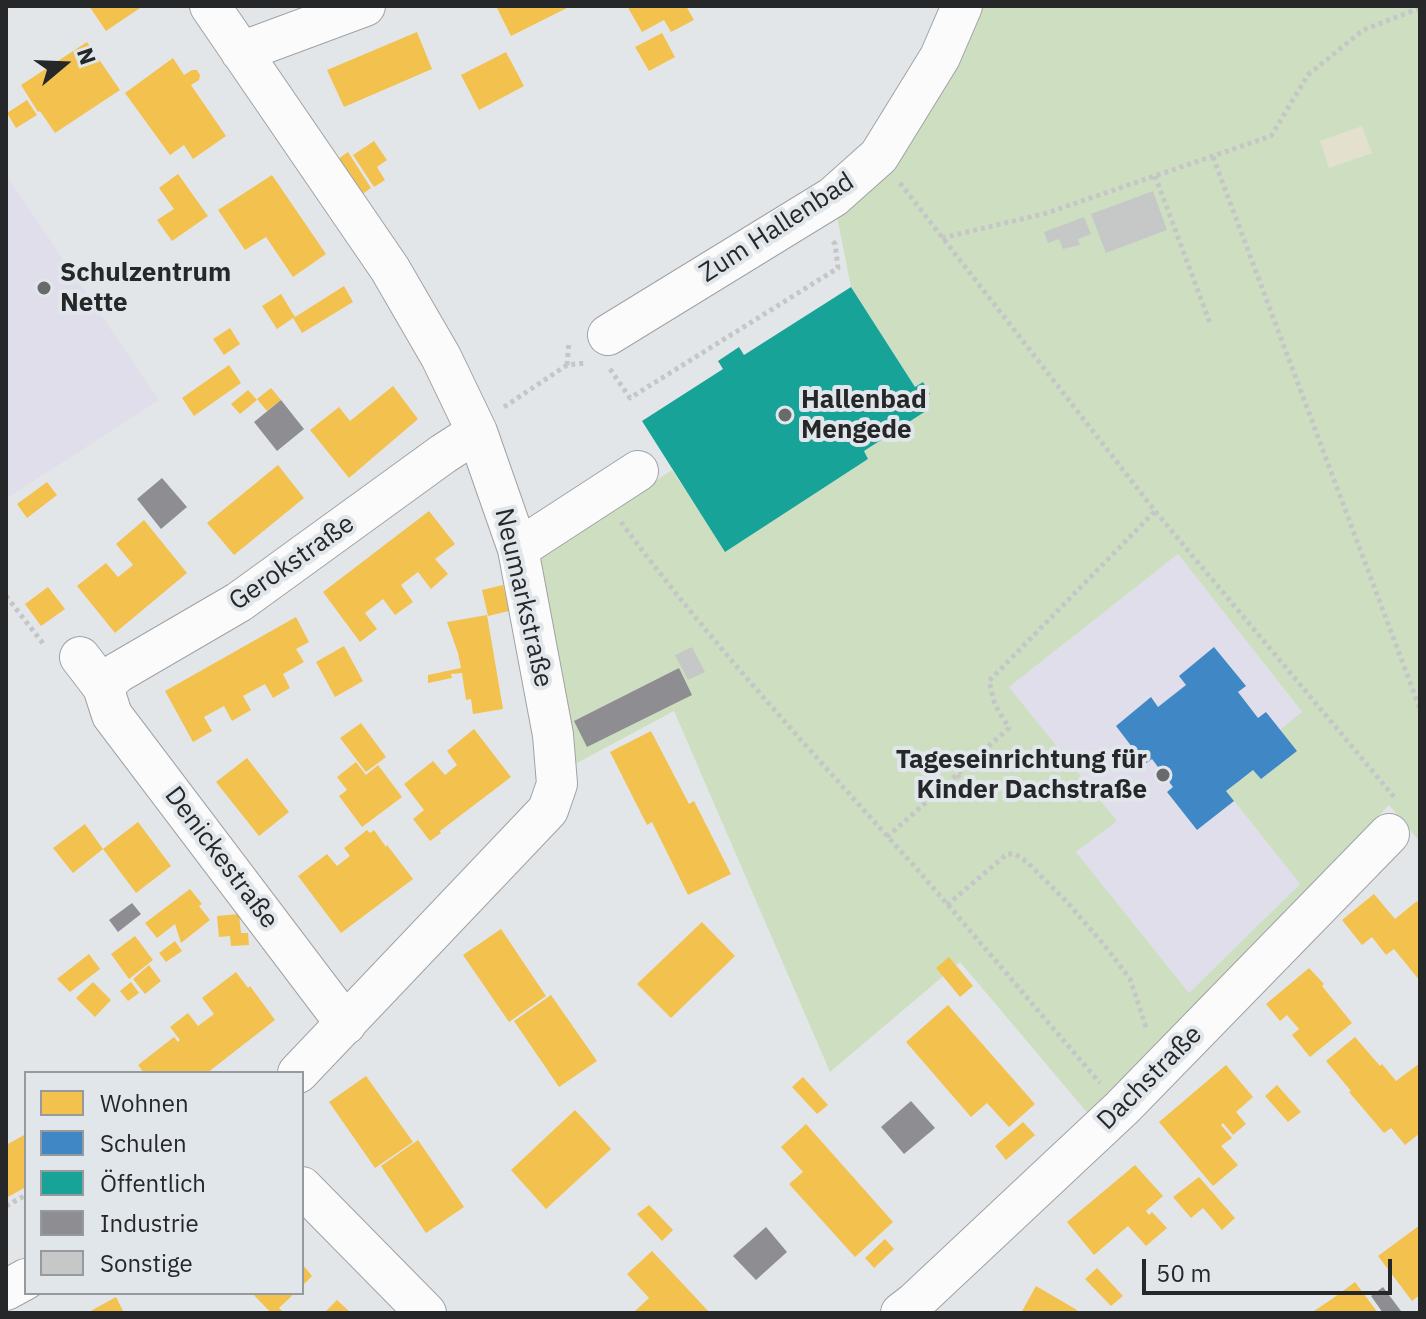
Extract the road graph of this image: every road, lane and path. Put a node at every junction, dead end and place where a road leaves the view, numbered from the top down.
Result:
1 (210, 6) edge
2 (365, 6) edge
3 (962, 6) edge
4 (1420, 8) edge
5 (241, 52) junction
6 (1213, 157) junction
7 (1155, 176) junction
8 (906, 190) dead end
9 (942, 238) junction
10 (838, 268) dead end
11 (1210, 323) dead end
12 (569, 342) dead end
13 (602, 353) junction
14 (567, 365) junction
15 (477, 432) junction
16 (638, 471) dead end
17 (601, 495) junction
18 (1155, 511) junction
19 (518, 549) junction
20 (6, 596) edge
21 (91, 672) junction
22 (1420, 709) edge
23 (957, 775) junction
24 (975, 797) dead end
25 (1392, 816) joint
26 (887, 837) junction
27 (947, 905) junction
28 (1144, 1021) dead end
29 (346, 1024) junction
30 (300, 1071) edge
31 (1122, 1108) junction
32 (304, 1189) edge
33 (24, 1196) edge
34 (6, 1206) edge
35 (24, 1280) edge
36 (6, 1290) edge
37 (426, 1313) edge
38 (901, 1313) edge

1 - 5 street, Neumarkstraße
2 - 5 street
3 - 13 street, Zum Hallenbad
4 - 6 path
5 - 15 street, Neumarkstraße
6 - 7 path
6 - 22 path
7 - 9 path
7 - 11 path
8 - 9 path
9 - 18 path
10 - 13 path
12 - 14 path
13 - 14 path
14 - 15 path
15 - 19 street, Neumarkstraße
15 - 21 street, Gerokstraße
16 - 17 street
17 - 19 street
17 - 26 path
18 - 23 path
18 - 25 path
19 - 29 street, Neumarkstraße
20 - 21 path
21 - 29 street, Denickestraße
23 - 24 path
23 - 26 path
25 - 31 street, Dachstraße
26 - 27 path
27 - 28 path
27 - 31 path
29 - 30 street, Neumarkstraße
31 - 38 street, Dachstraße
32 - 37 street
33 - 34 path
35 - 36 street

